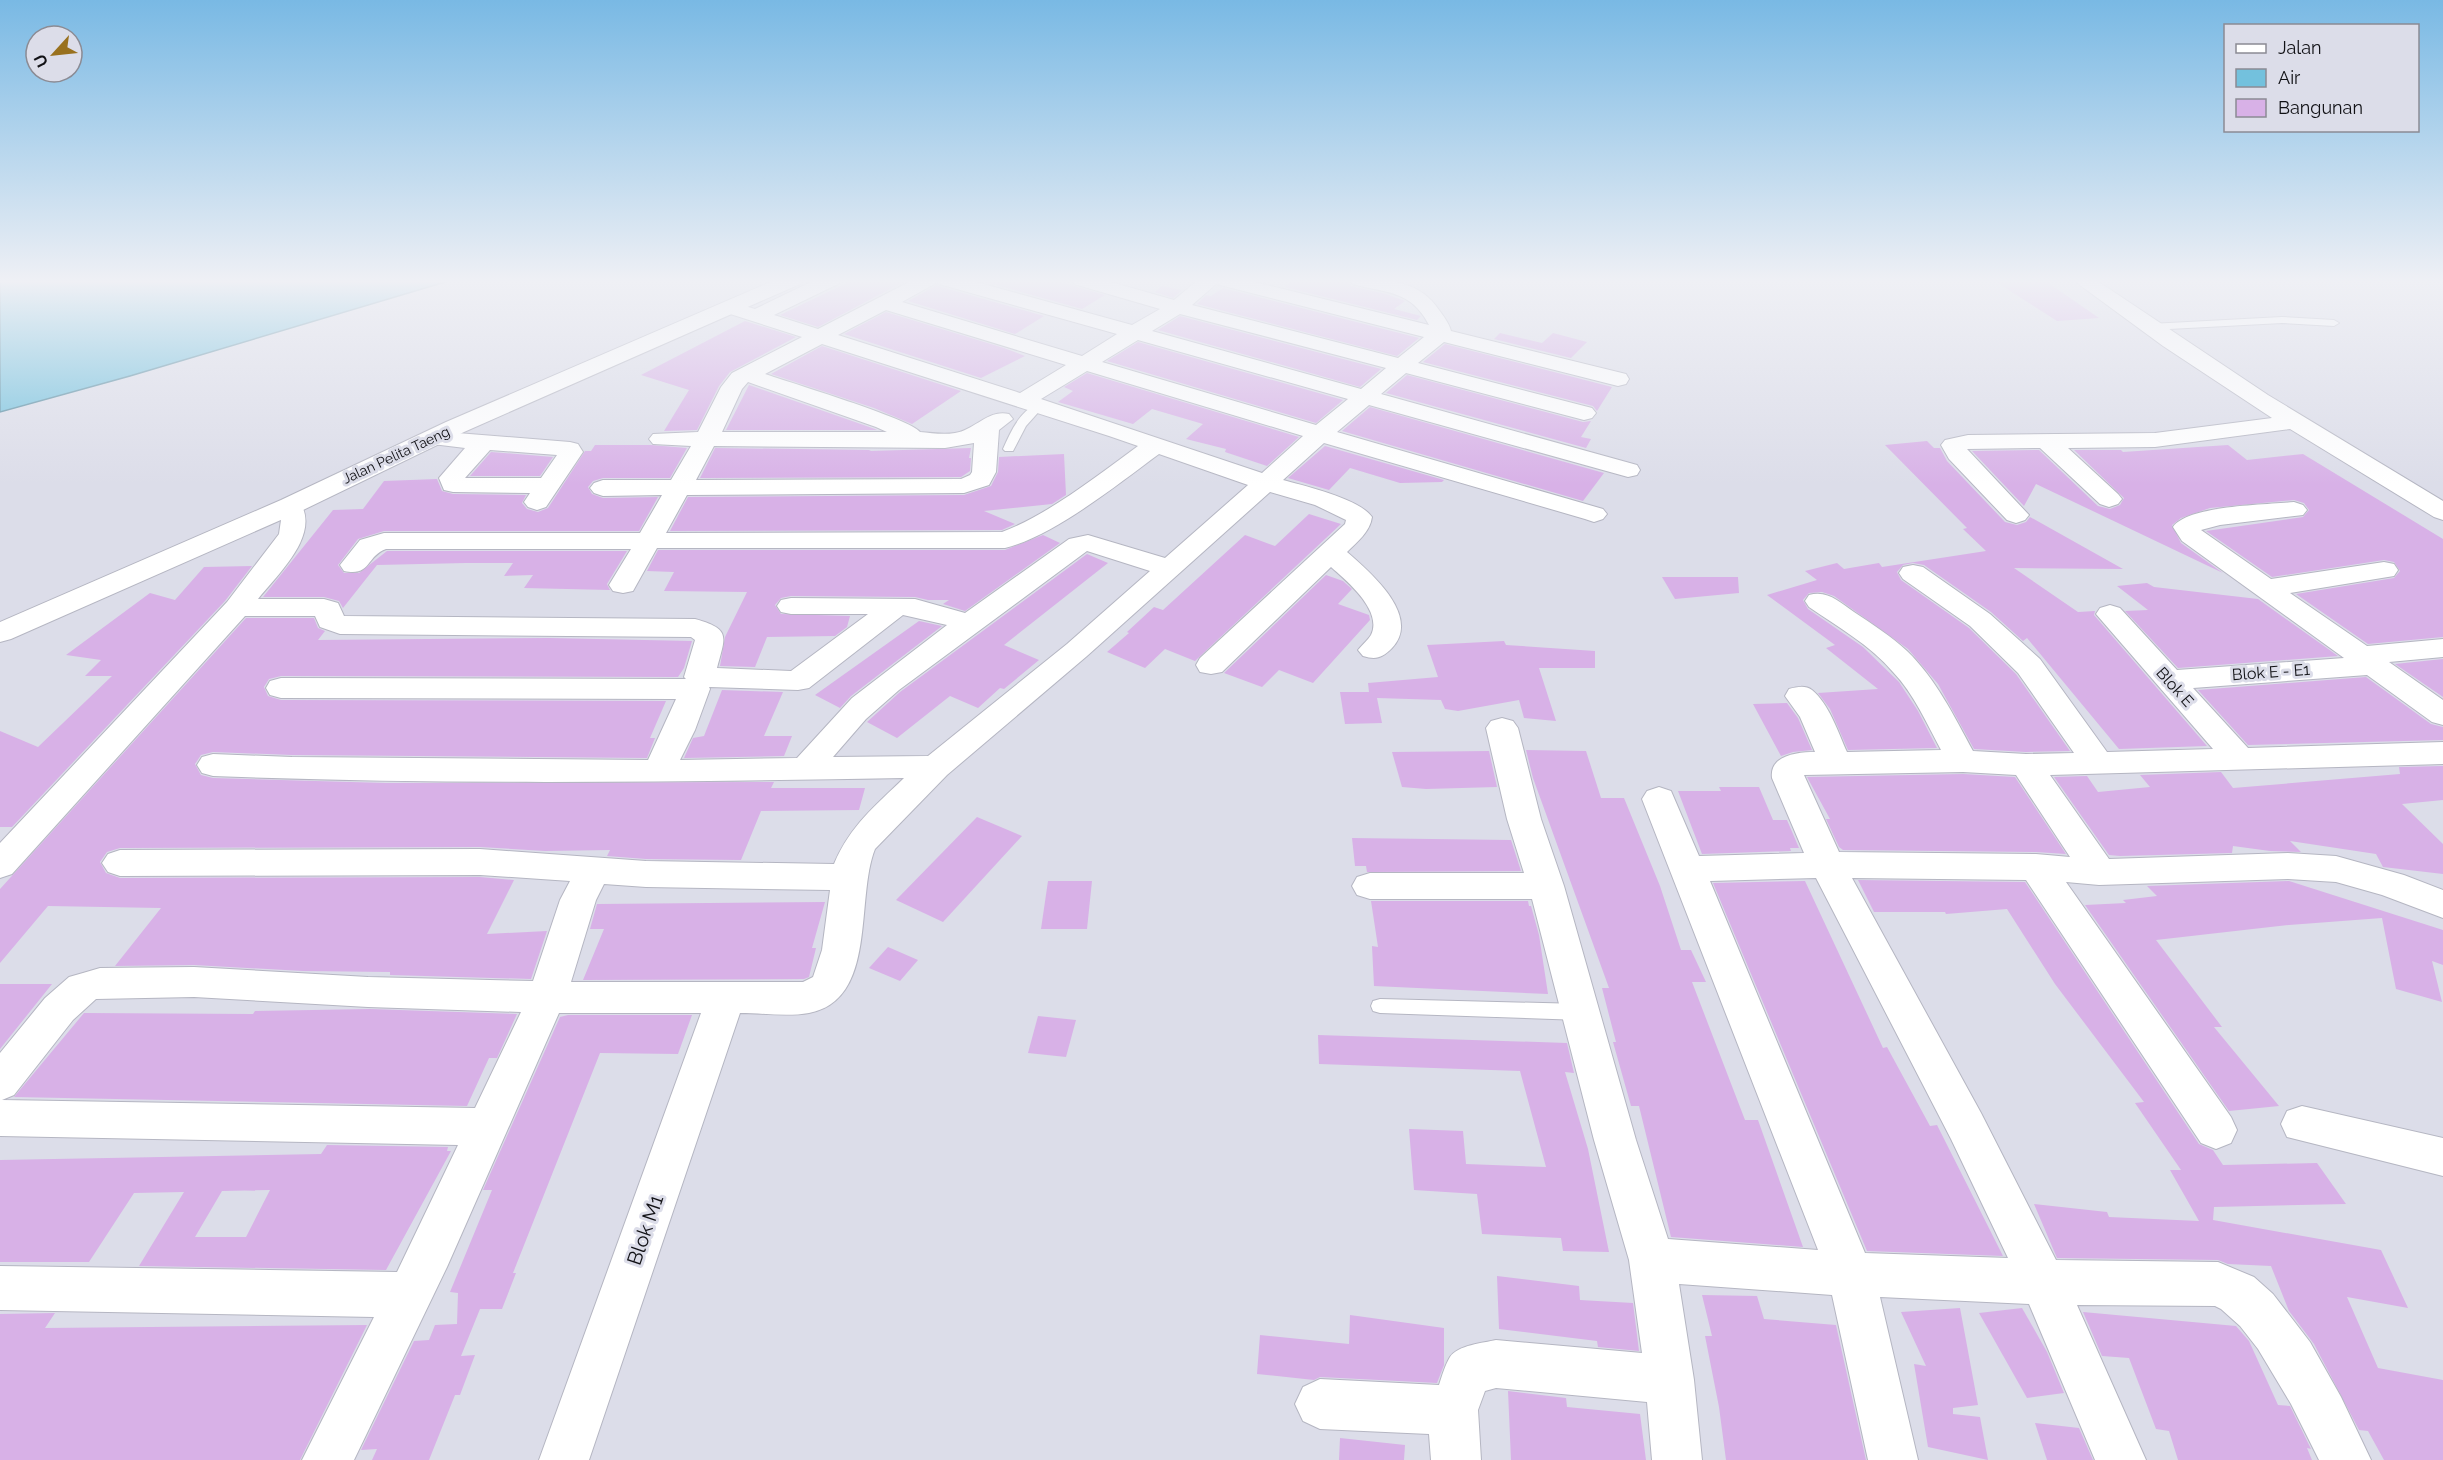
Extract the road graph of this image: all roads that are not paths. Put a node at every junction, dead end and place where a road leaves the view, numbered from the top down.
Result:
1 (655, 348) edge
2 (795, 348) edge
3 (852, 348) edge
4 (1032, 348) edge
5 (1110, 348) edge
6 (1188, 348) edge
7 (1335, 348) edge
8 (1424, 348) edge
9 (1495, 348) edge
10 (2182, 348) edge
11 (1084, 364) junction
12 (1404, 366) junction
13 (745, 374) junction
14 (1618, 380) dead end
15 (1362, 398) junction
16 (1029, 404) junction
17 (1584, 412) dead end
18 (2293, 422) junction
19 (987, 428) junction
20 (1320, 434) junction
21 (432, 438) junction
22 (661, 439) dead end
23 (921, 439) junction
24 (706, 440) junction
25 (2046, 441) junction
26 (483, 443) junction
27 (1155, 445) junction
28 (1009, 449) dead end
29 (1628, 470) dead end
30 (1267, 483) junction
31 (679, 486) junction
32 (603, 488) dead end
33 (2109, 499) dead end
34 (290, 506) junction
35 (2294, 510) dead end
36 (2443, 512) edge
37 (1594, 514) dead end
38 (2016, 515) dead end
39 (648, 541) junction
40 (1330, 552) junction
41 (354, 565) dead end
42 (1170, 568) junction
43 (2384, 570) dead end
44 (1913, 573) dead end
45 (623, 585) dead end
46 (2265, 588) junction
47 (1819, 601) dead end
48 (791, 606) dead end
49 (897, 606) junction
50 (237, 608) junction
51 (2110, 614) dead end
52 (969, 623) junction
53 (0, 633) edge
54 (2443, 648) edge
55 (1373, 650) dead end
56 (2368, 661) junction
57 (1211, 665) dead end
58 (2169, 680) junction
59 (281, 688) dead end
60 (1800, 696) dead end
61 (2443, 715) edge
62 (1502, 728) dead end
63 (2443, 753) edge
64 (2241, 760) junction
65 (1964, 761) junction
66 (1836, 762) junction
67 (2098, 764) junction
68 (213, 765) dead end
69 (2026, 765) junction
70 (936, 767) junction
71 (805, 770) junction
72 (658, 771) junction
73 (1659, 799) dead end
74 (120, 863) dead end
75 (0, 865) edge
76 (1827, 865) junction
77 (2036, 867) junction
78 (594, 869) junction
79 (1687, 869) junction
80 (2100, 872) junction
81 (848, 877) junction
82 (1370, 886) dead end
83 (1546, 886) junction
84 (2443, 904) edge
85 (547, 997) junction
86 (724, 999) junction
87 (1380, 1006) dead end
88 (1581, 1012) junction
89 (0, 1083) edge
90 (0, 1118) edge
91 (2302, 1125) dead end
92 (488, 1127) junction
93 (2216, 1130) dead end
94 (2443, 1157) edge
95 (1652, 1260) junction
96 (1851, 1274) junction
97 (2043, 1282) junction
98 (0, 1288) edge
99 (407, 1295) junction
100 (1670, 1380) junction
101 (1320, 1404) dead end
102 (1453, 1410) junction
103 (327, 1460) edge
104 (564, 1460) edge
105 (1456, 1460) edge
106 (1677, 1460) edge
107 (1893, 1460) edge
108 (2121, 1460) edge
109 (2346, 1460) edge

1 - 21 street, Jalan Pelita Taeng
2 - 13 street
3 - 16 street
4 - 11 street
5 - 11 street
6 - 15 street
7 - 12 street
8 - 12 street
9 - 14 street
10 - 18 street
11 - 16 street
11 - 20 street
12 - 15 street
12 - 17 street
13 - 23 street
13 - 24 street
15 - 20 street
15 - 29 street
16 - 19 street
16 - 27 street
16 - 28 lane
18 - 25 street
18 - 36 street
19 - 23 street
19 - 31 street
20 - 30 street
20 - 37 street
21 - 26 street
21 - 34 street, Jalan Pelita Taeng
22 - 24 street
23 - 24 street
24 - 31 street
25 - 33 street
25 - 38 street
26 - 26 street
27 - 30 street
27 - 39 street
30 - 40 street
30 - 42 street
31 - 32 street
31 - 39 street
34 - 50 street
34 - 53 street, Jalan Pelita Taeng
35 - 46 street
39 - 41 street
39 - 45 street
40 - 55 street
40 - 57 street
42 - 52 street
42 - 70 street
43 - 46 street
44 - 67 street
46 - 56 street
47 - 65 street
48 - 49 street
49 - 50 street
49 - 52 street
50 - 75 street
51 - 58 street, Blok E
52 - 71 street
54 - 56 street, Blok E - E1
56 - 58 street, Blok E - E1
56 - 61 street
58 - 64 street, Blok E
59 - 72 street
60 - 66 street
62 - 83 street
63 - 64 street
64 - 67 street
65 - 66 street
65 - 69 street
66 - 76 street
67 - 69 street
68 - 72 street
69 - 80 street
70 - 71 street
70 - 81 street
71 - 72 street
73 - 79 street
74 - 78 street
76 - 77 street
76 - 79 street
76 - 97 street
77 - 80 street
77 - 93 street
78 - 81 street
78 - 85 street
79 - 96 street
80 - 84 street
81 - 86 street
82 - 83 street
83 - 88 street
85 - 86 street
85 - 89 street
85 - 92 street
86 - 104 street, Blok M1
87 - 88 lane
88 - 95 street
90 - 92 street
91 - 94 street
92 - 99 street
95 - 96 street
95 - 100 street
96 - 97 street
96 - 107 street
97 - 108 street
97 - 109 street
98 - 99 street
99 - 103 street
100 - 102 street
100 - 106 street
101 - 102 street
102 - 105 street

